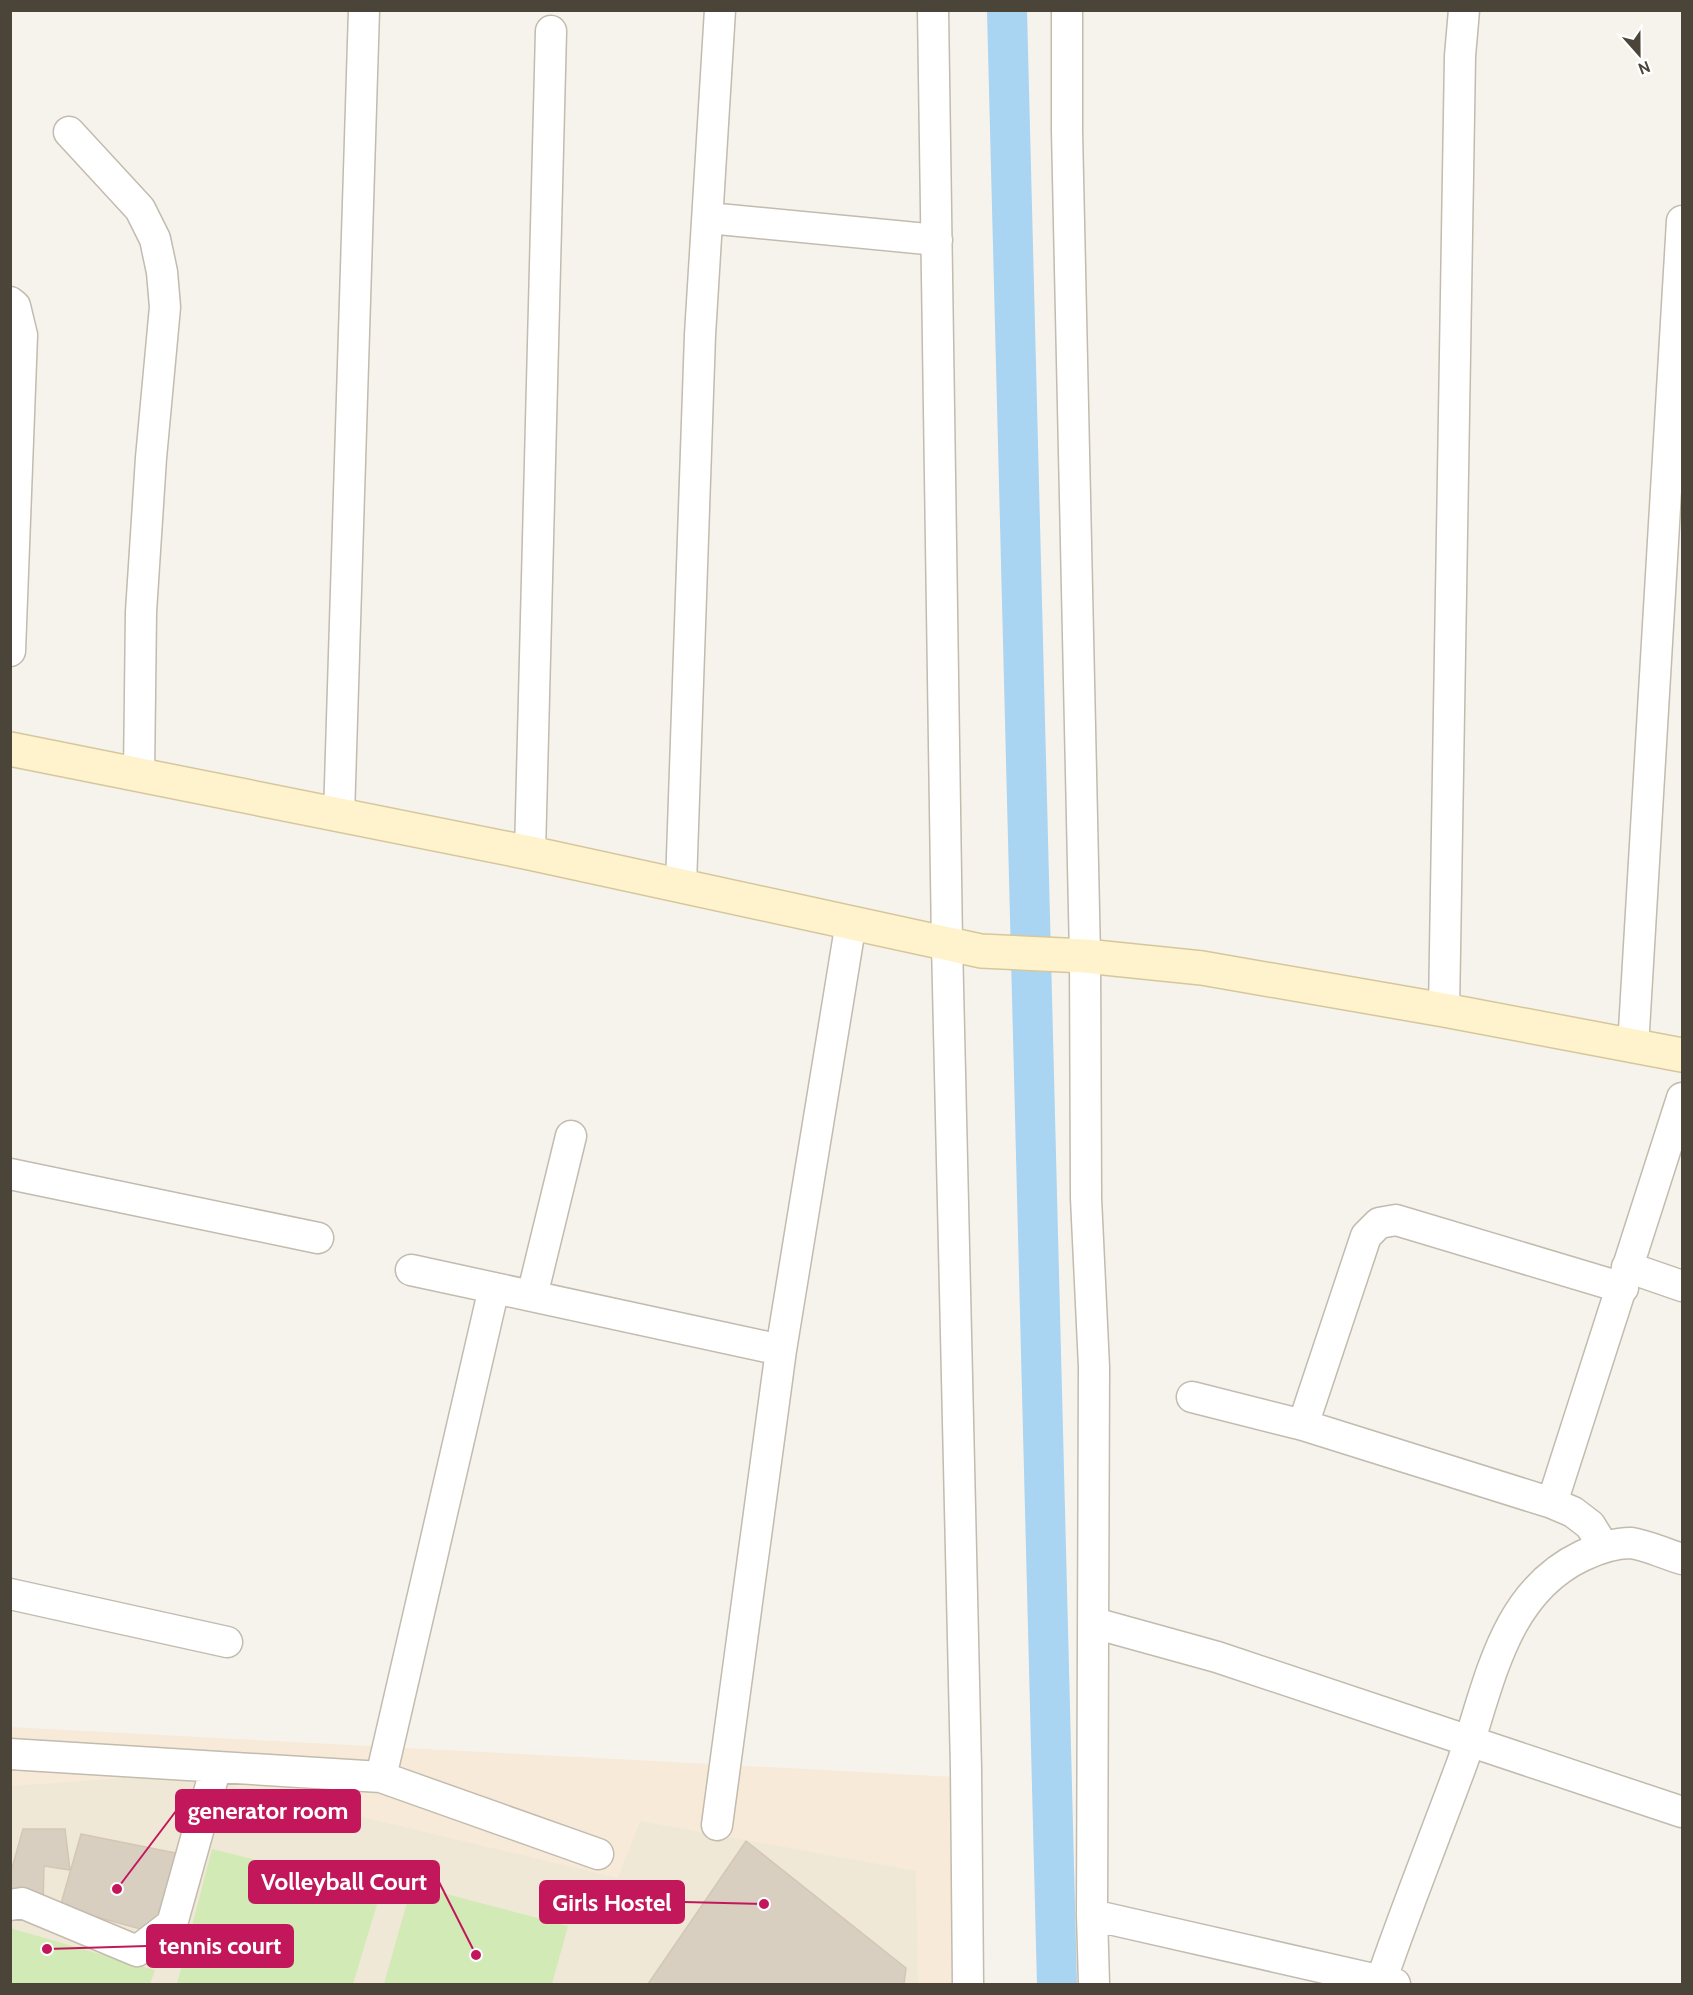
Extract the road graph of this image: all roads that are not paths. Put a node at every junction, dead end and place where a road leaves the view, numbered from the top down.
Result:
1 (364, 10) edge
2 (720, 10) edge
3 (933, 10) edge
4 (1067, 10) edge
5 (1464, 10) edge
6 (551, 31) dead end
7 (69, 132) dead end
8 (708, 218) junction
9 (1683, 221) edge
10 (936, 240) junction
11 (10, 302) edge
12 (10, 651) edge
13 (10, 749) edge
14 (139, 775) junction
15 (339, 816) junction
16 (530, 853) junction
17 (681, 885) junction
18 (851, 922) junction
19 (947, 943) junction
20 (1071, 956) junction
21 (1444, 1010) junction
22 (1633, 1047) junction
23 (1683, 1055) edge
24 (1683, 1098) edge
25 (571, 1136) dead end
26 (10, 1174) edge
27 (318, 1238) dead end
28 (411, 1270) dead end
29 (1625, 1278) junction
30 (1683, 1286) edge
31 (494, 1288) junction
32 (532, 1296) junction
33 (781, 1350) junction
34 (1192, 1397) dead end
35 (1303, 1425) junction
36 (1552, 1503) junction
37 (1603, 1546) junction
38 (1683, 1559) edge
39 (10, 1594) edge
40 (1094, 1623) junction
41 (227, 1642) dead end
42 (1470, 1742) junction
43 (10, 1754) edge
44 (216, 1767) junction
45 (381, 1777) junction
46 (1683, 1812) edge
47 (717, 1825) dead end
48 (598, 1854) dead end
49 (10, 1905) edge
50 (1092, 1915) junction
51 (1385, 1983) edge
52 (969, 1984) edge
53 (1094, 1984) edge

1 - 15 street
2 - 8 street
3 - 10 street
4 - 20 street
5 - 21 street
6 - 16 street
7 - 14 street
8 - 10 street
8 - 17 street
9 - 22 street
10 - 19 street
11 - 12 street
13 - 14 street
14 - 15 street
15 - 16 street
16 - 17 street
17 - 18 street
18 - 19 street
18 - 33 street
19 - 20 street
19 - 52 street
20 - 21 street
20 - 40 street
21 - 22 street
22 - 23 street
24 - 29 street
25 - 32 street
26 - 27 street
28 - 31 street
29 - 30 street
29 - 35 street
29 - 36 street
31 - 32 street
31 - 45 street
32 - 33 street
33 - 47 street
34 - 35 street
35 - 36 street
36 - 37 street
37 - 38 street
37 - 42 street
39 - 41 street
40 - 42 street
40 - 50 street
42 - 46 street
42 - 51 street
43 - 44 street
44 - 45 street
44 - 49 street
45 - 48 street
50 - 51 street
50 - 53 street

